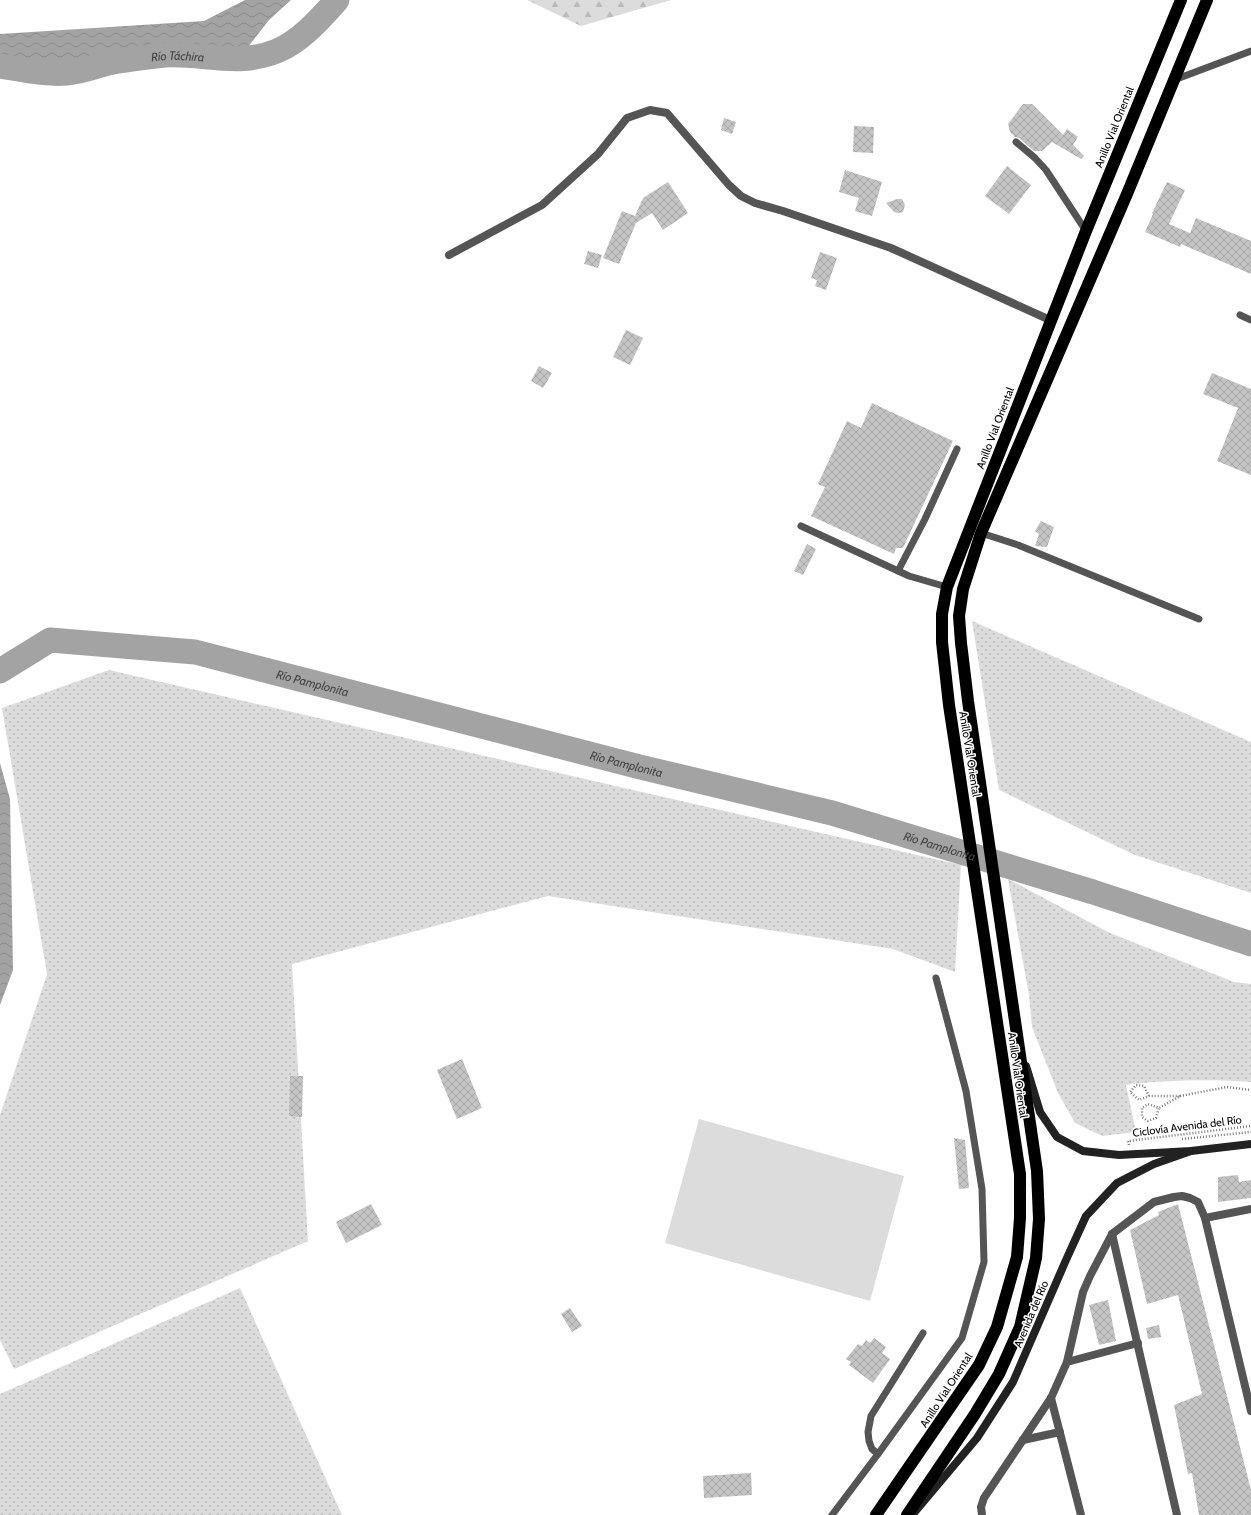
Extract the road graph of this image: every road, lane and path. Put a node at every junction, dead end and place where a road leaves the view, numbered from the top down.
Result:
1 (1181, 0) edge
2 (1207, 0) edge
3 (1251, 51) edge
4 (1174, 80) junction
5 (1016, 142) dead end
6 (1086, 231) junction
7 (449, 255) dead end
8 (1240, 315) dead end
9 (1050, 320) junction
10 (1251, 320) edge
11 (957, 449) dead end
12 (801, 526) dead end
13 (981, 533) junction
14 (898, 571) junction
15 (947, 587) junction
16 (1199, 619) dead end
17 (936, 978) dead end
18 (1018, 1037) junction
19 (1251, 1090) edge
20 (1149, 1096) junction
21 (1180, 1096) junction
22 (1159, 1108) junction
23 (1251, 1126) edge
24 (1251, 1132) edge
25 (1175, 1140) dead end
26 (1251, 1144) edge
27 (1136, 1145) dead end
28 (1191, 1151) junction
29 (1251, 1209) edge
30 (1205, 1218) junction
31 (1112, 1234) junction
32 (923, 1333) dead end
33 (1138, 1343) junction
34 (1067, 1362) junction
35 (1051, 1398) junction
36 (1251, 1411) edge
37 (1060, 1432) junction
38 (1023, 1440) junction
39 (878, 1454) junction
40 (832, 1515) edge
41 (876, 1515) edge
42 (907, 1515) edge
43 (913, 1515) edge
44 (982, 1515) edge
45 (1081, 1515) edge
46 (1177, 1515) edge

1 - 6 highway, Anillo Vial Oriental
2 - 4 highway, Anillo Vial Oriental
3 - 4 lane
4 - 13 highway, Anillo Vial Oriental
5 - 6 lane
6 - 9 highway, Anillo Vial Oriental
7 - 9 street
8 - 10 lane
9 - 15 highway, Anillo Vial Oriental
11 - 14 lane
12 - 14 lane
13 - 16 lane
13 - 18 highway, Anillo Vial Oriental
14 - 15 lane
15 - 41 highway, Anillo Vial Oriental
17 - 39 lane
18 - 28 main road, Avenida del Río
18 - 42 highway, Anillo Vial Oriental
19 - 21 path
20 - 20 path
20 - 21 path
21 - 22 path
22 - 22 path
23 - 27 path, Ciclovía Avenida del Río
24 - 25 path
26 - 28 main road, Avenida del Río
28 - 43 main road, Avenida del Río
29 - 30 street
30 - 31 street
30 - 36 street
31 - 33 street
31 - 34 street
32 - 39 lane
33 - 34 street
33 - 46 street
34 - 35 street
35 - 37 street
35 - 38 street
37 - 38 street
37 - 45 street
38 - 44 street
39 - 40 lane

